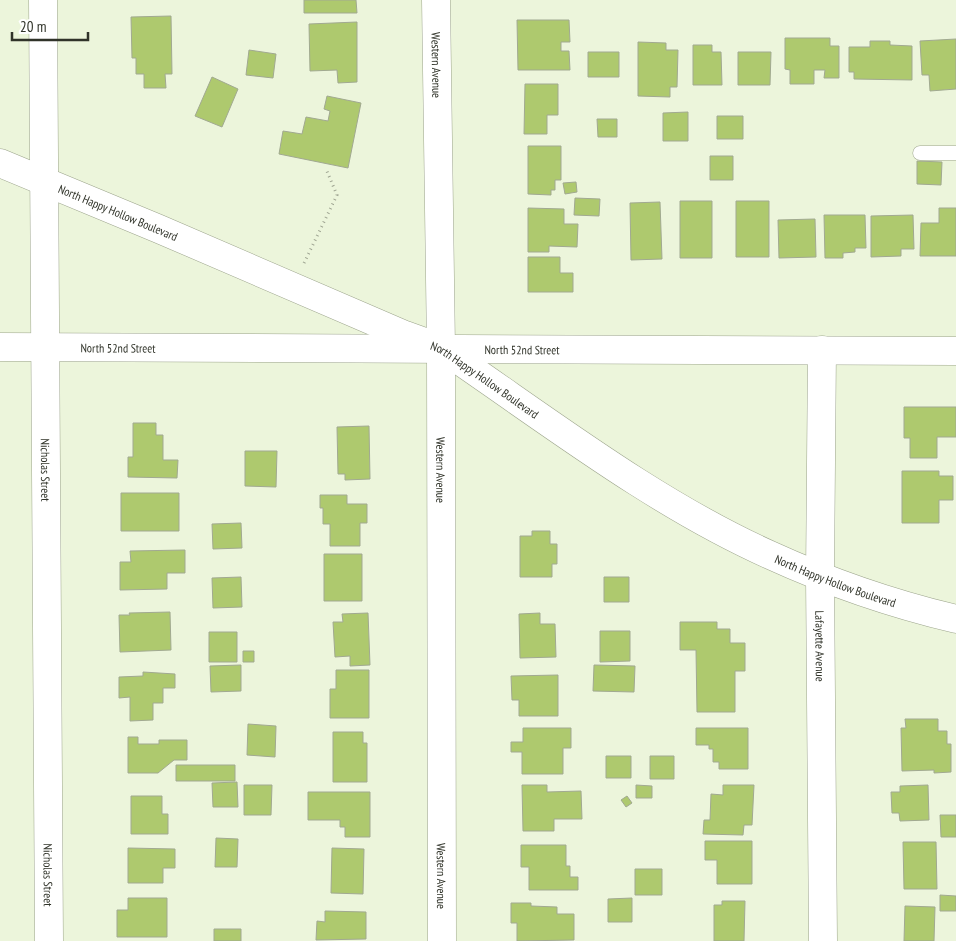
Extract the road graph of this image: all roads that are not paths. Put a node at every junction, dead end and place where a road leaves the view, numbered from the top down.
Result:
1 (43, 0) edge
2 (436, 0) edge
3 (920, 153) dead end
4 (956, 153) edge
5 (0, 163) edge
6 (45, 182) junction
7 (0, 347) edge
8 (47, 347) junction
9 (442, 348) junction
10 (822, 350) junction
11 (956, 351) edge
12 (820, 576) junction
13 (956, 619) edge
14 (49, 941) edge
15 (442, 941) edge
16 (823, 941) edge

1 - 6 street, Nicholas Street
2 - 9 street, Western Avenue
3 - 4 lane
5 - 6 street, North Happy Hollow Boulevard
6 - 8 street, Nicholas Street
6 - 9 street, North Happy Hollow Boulevard
7 - 8 street, North 52nd Street
8 - 9 street, North 52nd Street
8 - 14 street, Nicholas Street
9 - 10 street, North 52nd Street
9 - 12 street, North Happy Hollow Boulevard
9 - 15 street, Western Avenue
10 - 11 street, North 52nd Street
10 - 12 street, Lafayette Avenue
12 - 13 street, North Happy Hollow Boulevard
12 - 16 street, Lafayette Avenue

